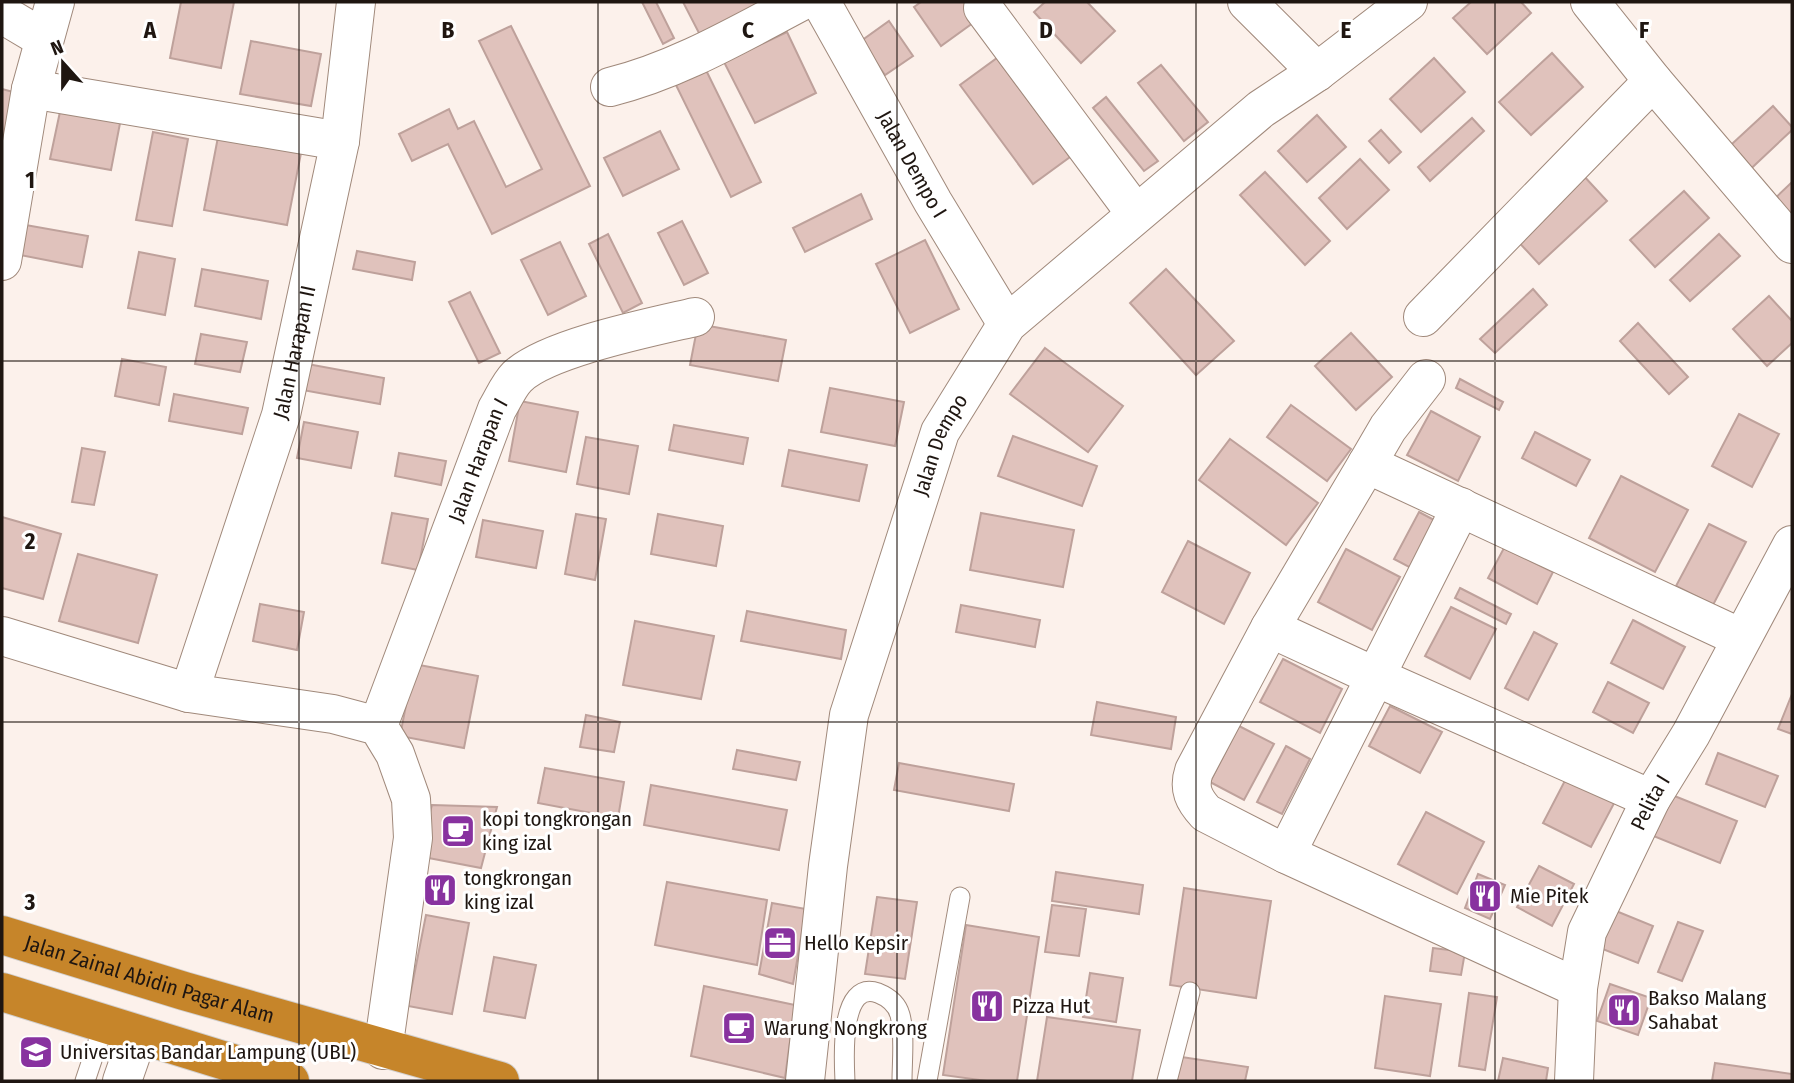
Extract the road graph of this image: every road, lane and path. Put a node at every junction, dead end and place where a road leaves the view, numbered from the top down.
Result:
1 (55, 2) edge
2 (356, 2) edge
3 (800, 2) edge
4 (821, 2) edge
5 (1247, 2) edge
6 (1408, 2) edge
7 (1590, 2) edge
8 (983, 8) dead end
9 (2, 14) edge
10 (44, 39) junction
11 (1317, 72) junction
12 (1653, 81) junction
13 (610, 87) dead end
14 (31, 89) junction
15 (340, 141) junction
16 (1136, 214) junction
17 (1792, 244) edge
18 (2, 261) edge
19 (695, 317) dead end
20 (1423, 317) dead end
21 (1007, 324) junction
22 (1426, 379) dead end
23 (1367, 464) junction
24 (1461, 507) junction
25 (1792, 545) edge
26 (1270, 628) junction
27 (2, 636) edge
28 (1741, 638) junction
29 (1376, 677) junction
30 (188, 693) junction
31 (378, 726) junction
32 (1651, 799) junction
33 (1286, 854) junction
34 (960, 897) dead end
35 (2, 935) edge
36 (1578, 988) junction
37 (2, 992) edge
38 (1190, 992) dead end
39 (121, 1030) junction
40 (383, 1050) junction
41 (85, 1081) edge
42 (122, 1081) edge
43 (290, 1081) edge
44 (500, 1081) edge
45 (805, 1081) edge
46 (845, 1081) edge
47 (902, 1081) edge
48 (927, 1081) edge
49 (1167, 1081) edge
50 (1574, 1081) edge

1 - 10 street
2 - 15 street, Jalan Harapan II
3 - 13 street
4 - 21 street, Jalan Dempo I
5 - 11 street
6 - 11 street, Jalan Dempo
7 - 12 street
8 - 16 street
9 - 10 street
10 - 14 street
11 - 16 street, Jalan Dempo
12 - 17 street
12 - 20 street
14 - 15 street
14 - 18 street
15 - 30 street, Jalan Harapan II
16 - 21 street, Jalan Dempo
19 - 31 street, Jalan Harapan I
21 - 45 street, Jalan Dempo
22 - 23 street
23 - 24 street
23 - 26 street
24 - 28 street
24 - 29 street
25 - 28 street, Pelita I
26 - 29 street
26 - 33 street
27 - 30 street
28 - 32 street, Pelita I
29 - 32 street
29 - 33 street
30 - 31 street
31 - 40 street
32 - 36 street, Pelita I
33 - 36 street
34 - 48 lane
35 - 40 highway, Jalan Zainal Abidin Pagar Alam
36 - 50 street, Pelita I
37 - 39 highway
38 - 49 lane
39 - 41 lane
39 - 42 street
39 - 43 highway
40 - 44 highway, Jalan Zainal Abidin Pagar Alam
46 - 47 lane

